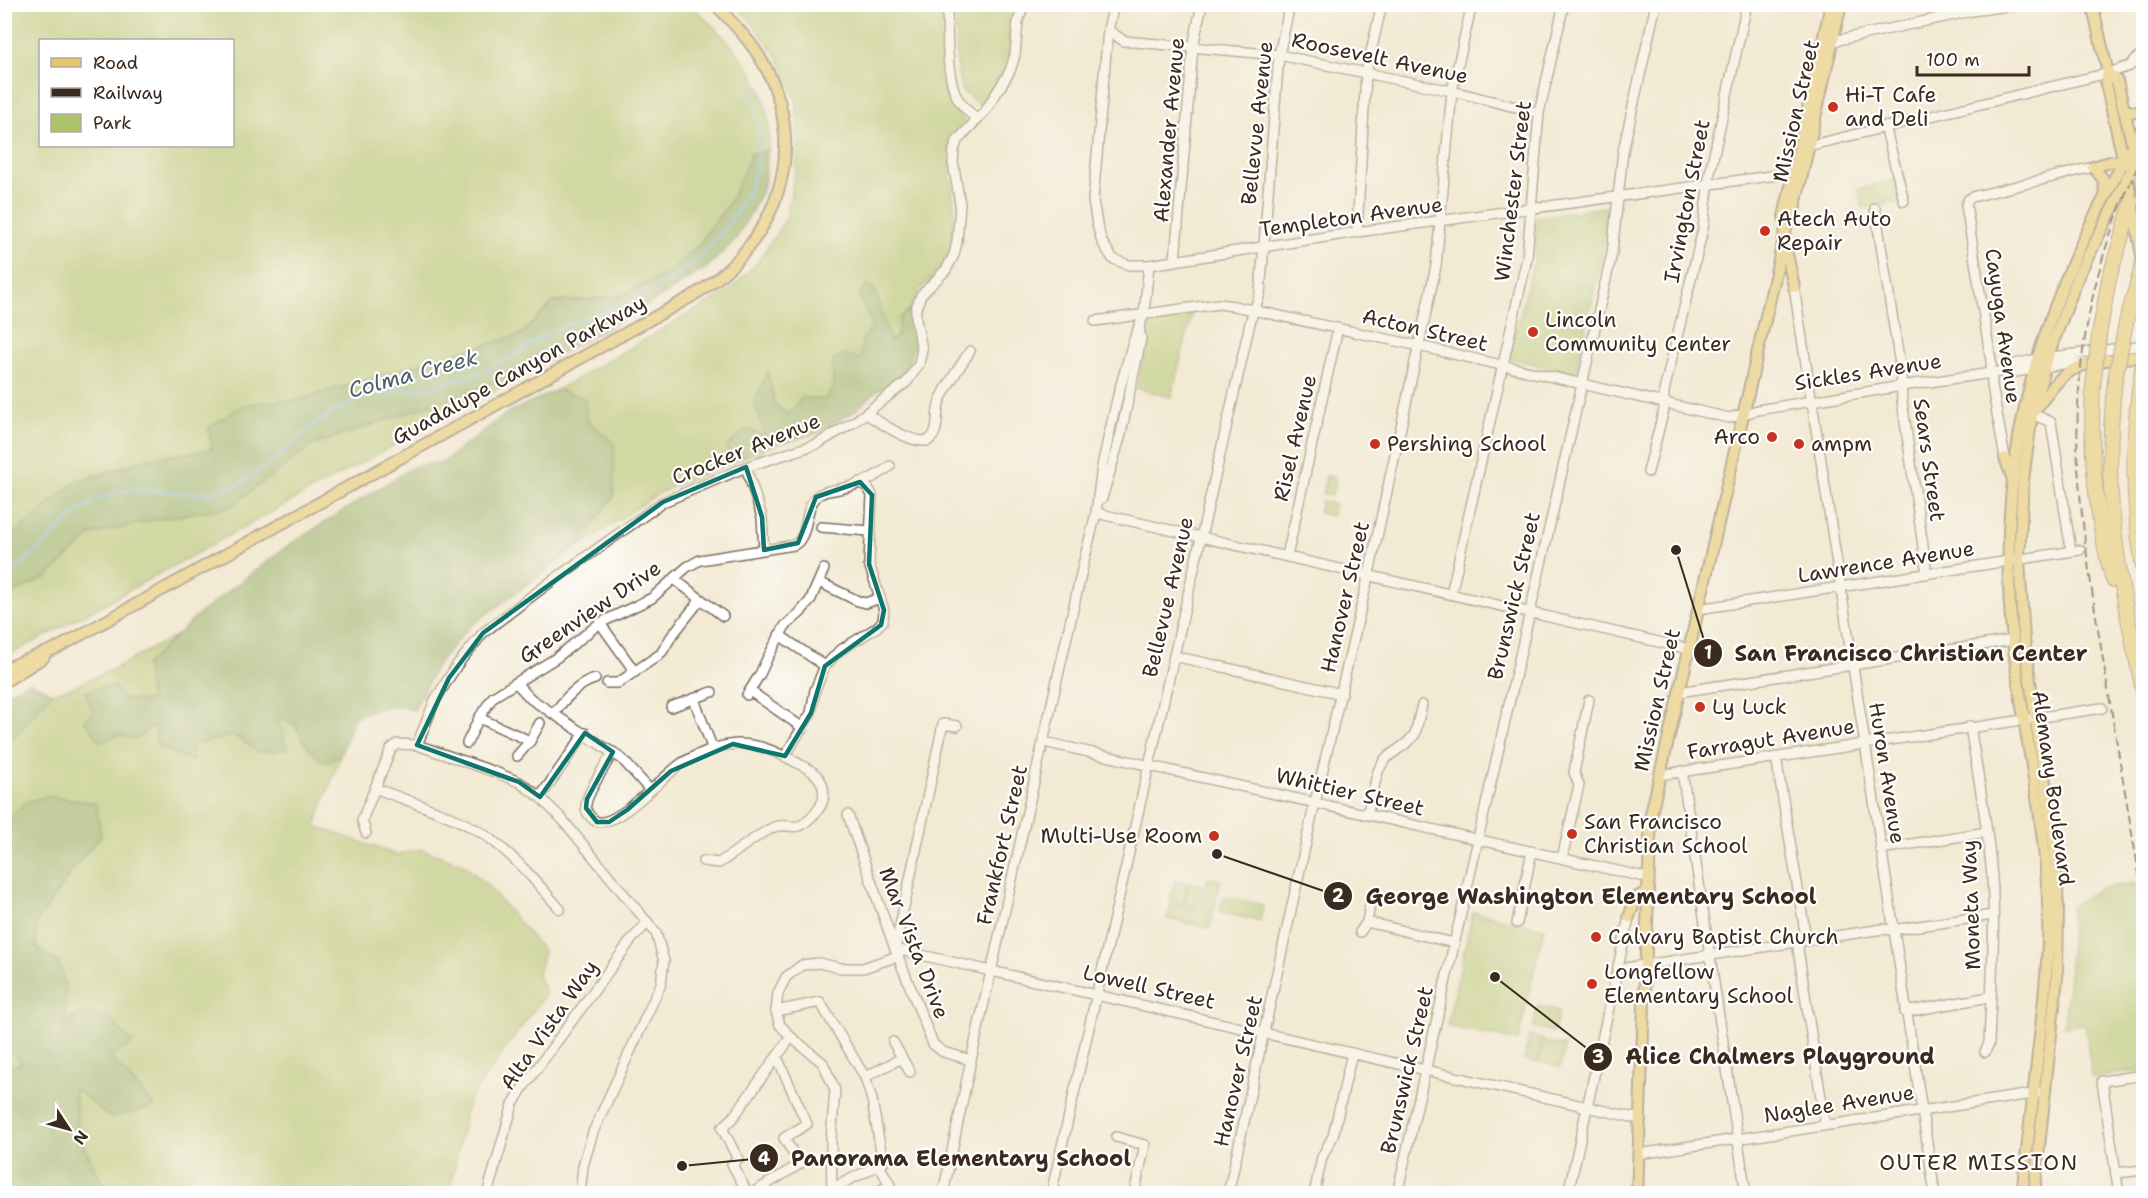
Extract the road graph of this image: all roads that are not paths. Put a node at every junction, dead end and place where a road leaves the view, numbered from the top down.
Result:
1 (714, 4) edge
2 (947, 4) edge
3 (1024, 4) edge
4 (1114, 4) edge
5 (1202, 4) edge
6 (1290, 4) edge
7 (1382, 4) edge
8 (1472, 4) edge
9 (1564, 4) edge
10 (1656, 4) edge
11 (1747, 4) edge
12 (1831, 4) edge
13 (1840, 4) edge
14 (2023, 4) edge
15 (2092, 4) edge
16 (1108, 30) junction
17 (1124, 41) junction
18 (1827, 42) junction
19 (1193, 47) junction
20 (2144, 51) edge
21 (1106, 54) junction
22 (1279, 55) junction
23 (1366, 73) junction
24 (2108, 73) junction
25 (1452, 91) junction
26 (2124, 110) junction
27 (1539, 113) junction
28 (2144, 114) edge
29 (977, 120) junction
30 (1886, 126) junction
31 (2144, 126) edge
32 (2132, 144) junction
33 (1808, 146) junction
34 (2124, 161) junction
35 (2093, 167) junction
36 (1798, 172) junction
37 (2142, 176) edge
38 (2127, 180) junction
39 (1708, 184) junction
40 (2144, 192) edge
41 (2105, 196) junction
42 (1618, 197) junction
43 (1904, 201) dead end
44 (2132, 202) junction
45 (1875, 208) dead end
46 (1530, 210) junction
47 (1441, 222) junction
48 (2105, 222) junction
49 (1357, 232) junction
50 (1784, 238) junction
51 (1264, 248) junction
52 (1175, 260) junction
53 (2144, 260) edge
54 (1149, 265) junction
55 (2144, 266) edge
56 (1775, 275) junction
57 (1794, 287) junction
58 (1254, 310) junction
59 (1144, 314) junction
60 (1095, 321) dead end
61 (1338, 328) junction
62 (2144, 345) edge
63 (1419, 346) junction
64 (970, 351) dead end
65 (2144, 357) edge
66 (2041, 363) junction
67 (2087, 363) junction
68 (1502, 367) junction
69 (1996, 372) junction
70 (1582, 384) junction
71 (1901, 386) junction
72 (1813, 401) junction
73 (1664, 404) junction
74 (866, 414) junction
75 (1744, 414) junction
76 (2032, 414) junction
77 (2005, 458) joint
78 (890, 466) dead end
79 (746, 467) junction
80 (1648, 472) dead end
81 (2013, 479) junction
82 (860, 482) junction
83 (1097, 509) junction
84 (821, 527) dead end
85 (869, 531) junction
86 (1200, 537) junction
87 (764, 550) junction
88 (1287, 556) junction
89 (2014, 560) junction
90 (824, 568) dead end
91 (2144, 572) edge
92 (1928, 574) junction
93 (1369, 576) junction
94 (674, 579) junction
95 (819, 582) junction
96 (1840, 587) junction
97 (1451, 594) junction
98 (880, 598) junction
99 (700, 600) junction
100 (1698, 609) junction
101 (1529, 612) junction
102 (723, 616) dead end
103 (600, 623) junction
104 (779, 635) junction
105 (2013, 640) junction
106 (59, 647) junction
107 (1689, 650) junction
108 (1174, 656) junction
109 (2137, 663) junction
110 (1852, 664) junction
111 (825, 666) junction
112 (4, 669) edge
113 (635, 672) junction
114 (595, 680) dead end
115 (4, 682) edge
116 (516, 683) junction
117 (607, 683) dead end
118 (712, 692) dead end
119 (1679, 692) junction
120 (1342, 694) junction
121 (2144, 696) edge
122 (694, 699) junction
123 (1589, 700) dead end
124 (1422, 705) dead end
125 (671, 707) dead end
126 (2102, 708) dead end
127 (554, 714) junction
128 (479, 718) junction
129 (2030, 718) junction
130 (540, 723) dead end
131 (957, 726) dead end
132 (1970, 726) junction
133 (803, 728) junction
134 (585, 733) junction
135 (530, 741) junction
136 (1044, 742) junction
137 (467, 743) dead end
138 (1864, 743) junction
139 (417, 745) junction
140 (713, 750) junction
141 (613, 752) junction
142 (517, 756) dead end
143 (785, 756) junction
144 (1776, 757) junction
145 (1148, 766) junction
146 (1682, 771) junction
147 (1660, 775) junction
148 (375, 788) junction
149 (650, 790) junction
150 (540, 797) junction
151 (1315, 803) junction
152 (848, 815) dead end
153 (1367, 815) junction
154 (1987, 832) junction
155 (366, 833) dead end
156 (1478, 839) junction
157 (1880, 849) junction
158 (1532, 851) junction
159 (1562, 858) junction
160 (703, 861) dead end
161 (1649, 878) junction
162 (1649, 890) junction
163 (1370, 904) dead end
164 (560, 909) dead end
165 (1994, 915) junction
166 (1629, 917) joint
167 (648, 922) junction
168 (1367, 922) junction
169 (1517, 923) dead end
170 (1892, 930) junction
171 (1360, 932) dead end
172 (1800, 941) junction
173 (1454, 943) junction
174 (896, 952) junction
175 (1710, 955) junction
176 (1646, 965) junction
177 (1618, 969) junction
178 (992, 970) junction
179 (1097, 994) junction
180 (1990, 997) junction
181 (776, 1011) junction
182 (1905, 1012) junction
183 (1265, 1033) junction
184 (791, 1037) junction
185 (893, 1042) dead end
186 (1985, 1052) dead end
187 (1352, 1053) junction
188 (777, 1057) junction
189 (902, 1058) junction
190 (971, 1060) junction
191 (1425, 1069) junction
192 (910, 1071) dead end
193 (2144, 1076) edge
194 (865, 1077) junction
195 (2039, 1093) junction
196 (1588, 1106) junction
197 (1922, 1109) junction
198 (1640, 1119) junction
199 (1825, 1124) junction
200 (1116, 1137) dead end
201 (1738, 1139) junction
202 (1639, 1154) junction
203 (879, 1165) junction
204 (2144, 1170) edge
205 (2116, 1173) junction
206 (831, 1191) edge
207 (487, 1194) edge
208 (580, 1194) edge
209 (750, 1194) edge
210 (821, 1194) edge
211 (874, 1194) edge
212 (943, 1194) edge
213 (1051, 1194) edge
214 (1134, 1194) edge
215 (1228, 1194) edge
216 (1314, 1194) edge
217 (1398, 1194) edge
218 (1568, 1194) edge
219 (1637, 1194) edge
220 (1746, 1194) edge
221 (1935, 1194) edge
222 (2022, 1194) edge
223 (2034, 1194) edge
224 (2119, 1194) edge

1 - 106 main road, Guadalupe Canyon Parkway
2 - 29 street
3 - 29 street, Crocker Avenue
4 - 16 street, Templeton Avenue
5 - 19 street, Alexander Avenue
6 - 22 street, Bellevue Avenue
7 - 23 street
8 - 25 street, Hanover Street
9 - 27 street, Winchester Street
10 - 42 street, Brunswick Street
11 - 39 street, Irvington Street
12 - 18 main road, Mission Street
13 - 18 main road, Mission Street
14 - 18 street
15 - 24 main road
16 - 17 street, Roosevelt Avenue
16 - 21 street, Templeton Avenue
17 - 19 street, Roosevelt Avenue
17 - 21 street
18 - 33 main road, Mission Street
18 - 36 main road, Mission Street
19 - 22 street, Roosevelt Avenue
19 - 52 street, Alexander Avenue
20 - 24 street
21 - 54 street, Templeton Avenue
22 - 23 street, Roosevelt Avenue
22 - 51 street, Bellevue Avenue
23 - 25 street, Roosevelt Avenue
23 - 49 street
24 - 26 main road
24 - 30 street
24 - 34 main road
25 - 27 street, Roosevelt Avenue
25 - 47 street, Hanover Street
26 - 28 main road
26 - 32 main road
27 - 46 street, Winchester Street
29 - 74 street, Crocker Avenue
30 - 33 street
30 - 43 street
31 - 32 main road, Alemany Boulevard
32 - 34 main road, Alemany Boulevard
32 - 37 main road
32 - 38 main road
33 - 36 main road, Mission Street
34 - 35 main road
34 - 38 main road
34 - 41 main road, Alemany Boulevard
35 - 41 main road
35 - 69 street, Cayuga Avenue
36 - 39 street, Templeton Avenue
36 - 50 main road, Mission Street
37 - 40 main road
37 - 44 main road
38 - 44 main road
38 - 48 main road, Alemany Boulevard
39 - 42 street, Templeton Avenue
39 - 73 street, Irvington Street
41 - 66 main road, Alemany Boulevard
42 - 46 street, Templeton Avenue
42 - 70 street, Brunswick Street
44 - 48 main road
44 - 55 main road
44 - 109 highway, bridge
45 - 71 street, Sears Street
46 - 47 street, Templeton Avenue
46 - 68 street, Winchester Street
47 - 49 street, Templeton Avenue
47 - 63 street, Hanover Street
48 - 66 main road, Alemany Boulevard
49 - 51 street, Templeton Avenue
50 - 56 main road, Mission Street
50 - 57 main road
51 - 52 street, Templeton Avenue
51 - 58 street, Bellevue Avenue
52 - 54 street, Templeton Avenue
53 - 109 highway, bridge
54 - 59 street, Frankfort Street
56 - 57 main road
56 - 75 main road, Mission Street
57 - 72 street, Huron Avenue
58 - 59 street, Acton Street
58 - 61 street, Acton Street
58 - 86 street, Bellevue Avenue
59 - 60 street, Acton Street
59 - 83 street, Frankfort Street
61 - 63 street, Acton Street
61 - 88 street, Risel Avenue
62 - 66 street, Sickles Avenue
63 - 68 street, Acton Street
63 - 93 street, Hanover Street
64 - 74 street
65 - 67 main road, Sickles Avenue
65 - 91 highway
66 - 67 street, Sickles Avenue
66 - 69 street, Sickles Avenue
66 - 76 main road, Alemany Boulevard
66 - 81 main road, Alemany Boulevard
67 - 76 main road
68 - 70 street, Acton Street
68 - 97 street, Winchester Street
69 - 71 street, Sickles Avenue
69 - 77 street, Cayuga Avenue
70 - 73 street, Acton Street
70 - 101 street, Brunswick Street
71 - 72 street, Sickles Avenue
71 - 92 street, Sears Street
72 - 75 street, Sickles Avenue
72 - 96 street, Huron Avenue
73 - 75 street, Acton Street
73 - 80 street, Irvington Street
74 - 79 street, Crocker Avenue
75 - 100 main road, Mission Street
76 - 89 main road, Alemany Boulevard
76 - 89 street, Lawrence Avenue
77 - 81 main road
78 - 82 street, Greenview Drive
79 - 87 street
79 - 139 street, Crocker Avenue
81 - 89 main road, Alemany Boulevard
82 - 85 street
82 - 87 street, Greenview Drive
83 - 86 street
83 - 136 street, Frankfort Street
84 - 85 street
85 - 98 street
86 - 88 street
86 - 108 street, Bellevue Avenue
87 - 94 street, Greenview Drive
88 - 93 street
89 - 92 street, Lawrence Avenue
89 - 105 main road, Alemany Boulevard
89 - 129 main road, Alemany Boulevard
90 - 95 street
92 - 96 street, Lawrence Avenue
93 - 97 street
93 - 120 street, Hanover Street
94 - 99 street
94 - 103 street, Greenview Drive
95 - 98 street
95 - 104 street
96 - 100 street, Lawrence Avenue
96 - 110 street, Huron Avenue
97 - 101 street
98 - 111 street
99 - 102 street
99 - 113 street
100 - 107 main road, Mission Street
101 - 107 street
101 - 156 street, Brunswick Street
103 - 113 street
103 - 116 street, Greenview Drive
104 - 111 street
104 - 133 street
105 - 110 street
105 - 129 main road, Alemany Boulevard
106 - 112 main road, Guadalupe Canyon Parkway
106 - 115 main road, Guadalupe Canyon Parkway
107 - 119 main road, Mission Street
108 - 120 street
108 - 145 street, Bellevue Avenue
109 - 121 highway
110 - 119 street
110 - 138 street, Huron Avenue
111 - 133 street
113 - 117 street
114 - 127 street
116 - 127 street
116 - 128 street, Greenview Drive
118 - 122 street
119 - 147 main road, Mission Street
120 - 151 street, Hanover Street
122 - 125 street
122 - 140 street
123 - 159 street
124 - 153 street
126 - 129 street, Farragut Avenue
127 - 134 street
128 - 135 street
128 - 137 street, Greenview Drive
129 - 132 street, Farragut Avenue
129 - 195 main road, Alemany Boulevard
130 - 135 street
131 - 174 street
132 - 138 street, Farragut Avenue
132 - 154 street, Moneta Way
133 - 143 street
134 - 141 street
134 - 150 street
135 - 142 street
136 - 145 street, Whittier Street
136 - 178 street, Frankfort Street
138 - 144 street, Farragut Avenue
138 - 157 street, Huron Avenue
139 - 148 street
139 - 150 street
140 - 143 street
140 - 149 street
141 - 149 street
141 - 149 street
143 - 160 street
144 - 146 street, Farragut Avenue
144 - 172 street
145 - 151 street, Whittier Street
145 - 179 street, Bellevue Avenue
146 - 147 street, Farragut Avenue
146 - 175 street
147 - 161 main road, Mission Street
148 - 155 street
148 - 164 street
150 - 167 street
151 - 153 street, Whittier Street
151 - 183 street, Hanover Street
152 - 174 street, Mar Vista Drive
153 - 156 street, Whittier Street
154 - 157 street
154 - 165 street, Moneta Way
156 - 158 street, Whittier Street
156 - 173 street, Brunswick Street
157 - 170 street, Huron Avenue
158 - 159 street, Whittier Street
158 - 169 street
159 - 161 street, Whittier Street
161 - 162 main road, Mission Street
162 - 166 main road
162 - 176 main road, Mission Street
163 - 168 street
165 - 170 street
165 - 180 street, Moneta Way
166 - 177 street
167 - 207 street, Alta Vista Way
167 - 208 street
168 - 171 street
168 - 173 street
170 - 172 street
170 - 182 street, Huron Avenue
172 - 175 street
172 - 199 street
173 - 191 street, Brunswick Street
174 - 178 street, Lowell Street
174 - 181 street
174 - 190 street, Mar Vista Drive
175 - 176 street
175 - 201 street
176 - 177 street
176 - 198 main road, Mission Street
177 - 196 street
178 - 179 street, Lowell Street
178 - 190 street, Frankfort Street
179 - 183 street, Lowell Street
179 - 213 street, Bellevue Avenue
180 - 182 street, Moneta Way
180 - 186 street
181 - 184 street
181 - 194 street
182 - 197 street, Huron Avenue
183 - 187 street, Lowell Street
183 - 215 street, Hanover Street
184 - 188 street
184 - 206 street
185 - 189 street
187 - 191 street, Lowell Street
187 - 216 street
188 - 209 street
188 - 209 street
189 - 192 street
189 - 194 street
190 - 212 street, Frankfort Street
191 - 196 street, Lowell Street
191 - 217 street, Brunswick Street
193 - 205 street
194 - 203 street
195 - 197 street, Naglee Avenue
195 - 222 main road, Alemany Boulevard
195 - 223 main road, Alemany Boulevard
196 - 198 street, Lowell Street
196 - 218 street
197 - 199 street, Naglee Avenue
197 - 221 street, Huron Avenue
198 - 202 main road, Mission Street
199 - 201 street, Naglee Avenue
200 - 214 street
201 - 202 street, Naglee Avenue
201 - 220 street
202 - 219 main road, Mission Street
203 - 206 street
203 - 211 street
204 - 205 street
205 - 224 street
206 - 210 street

